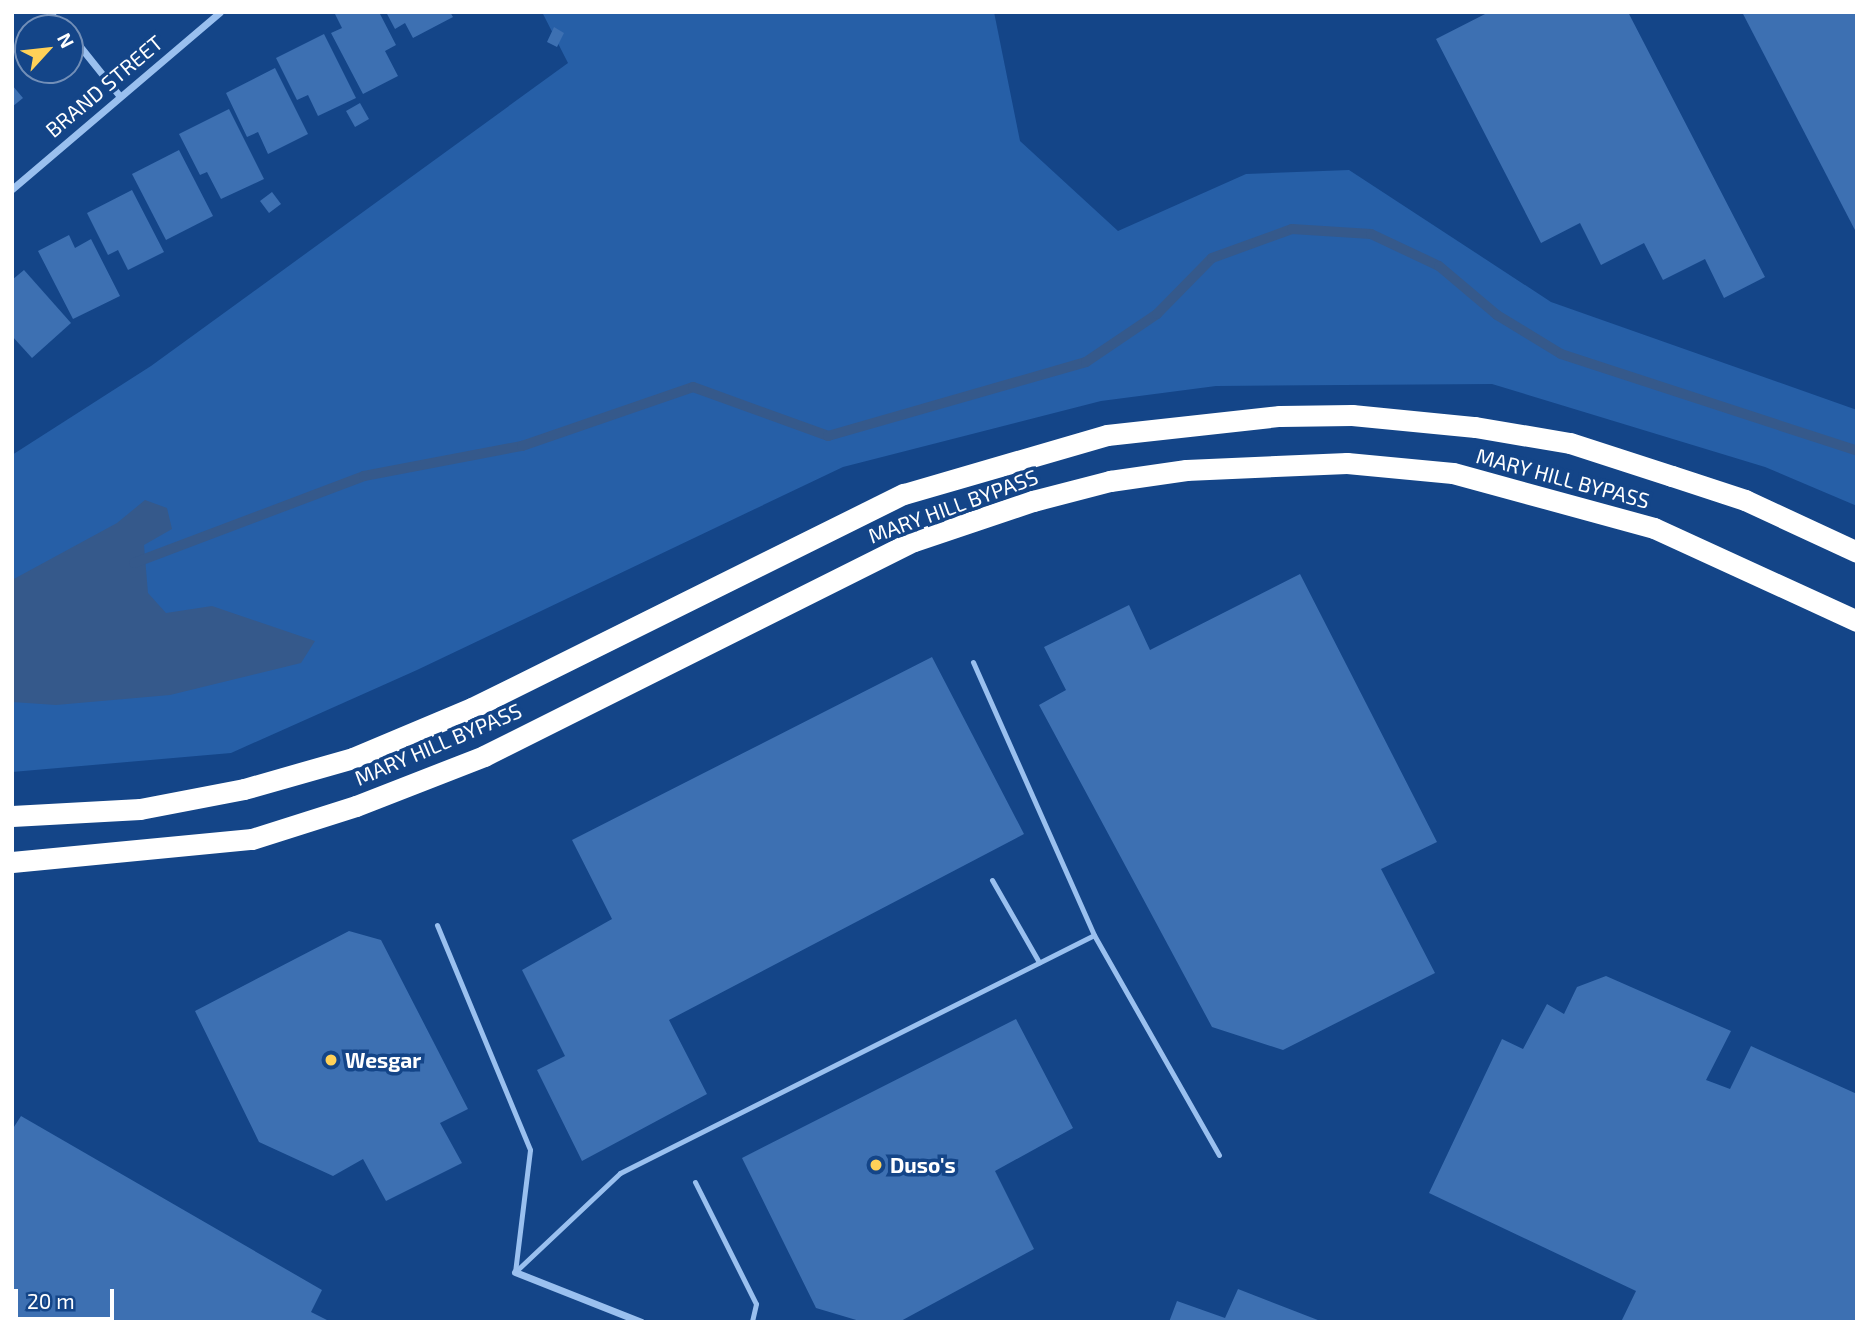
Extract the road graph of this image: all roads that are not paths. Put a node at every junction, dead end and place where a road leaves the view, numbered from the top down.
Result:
1 (220, 12) edge
2 (84, 52) edge
3 (118, 94) junction
4 (12, 189) edge
5 (1857, 552) edge
6 (1857, 621) edge
7 (973, 662) dead end
8 (12, 816) edge
9 (12, 862) edge
10 (992, 880) dead end
11 (437, 925) dead end
12 (1094, 934) junction
13 (1039, 962) junction
14 (1219, 1155) dead end
15 (695, 1182) dead end
16 (514, 1272) junction
17 (640, 1322) edge
18 (752, 1322) edge

1 - 3 street, BRAND STREET
2 - 3 street
3 - 4 street, BRAND STREET
5 - 8 highway, MARY HILL BYPASS
6 - 9 highway, MARY HILL BYPASS
7 - 12 lane
10 - 13 lane
11 - 16 lane
12 - 13 lane
12 - 14 lane
13 - 16 lane
15 - 18 lane
16 - 17 street

